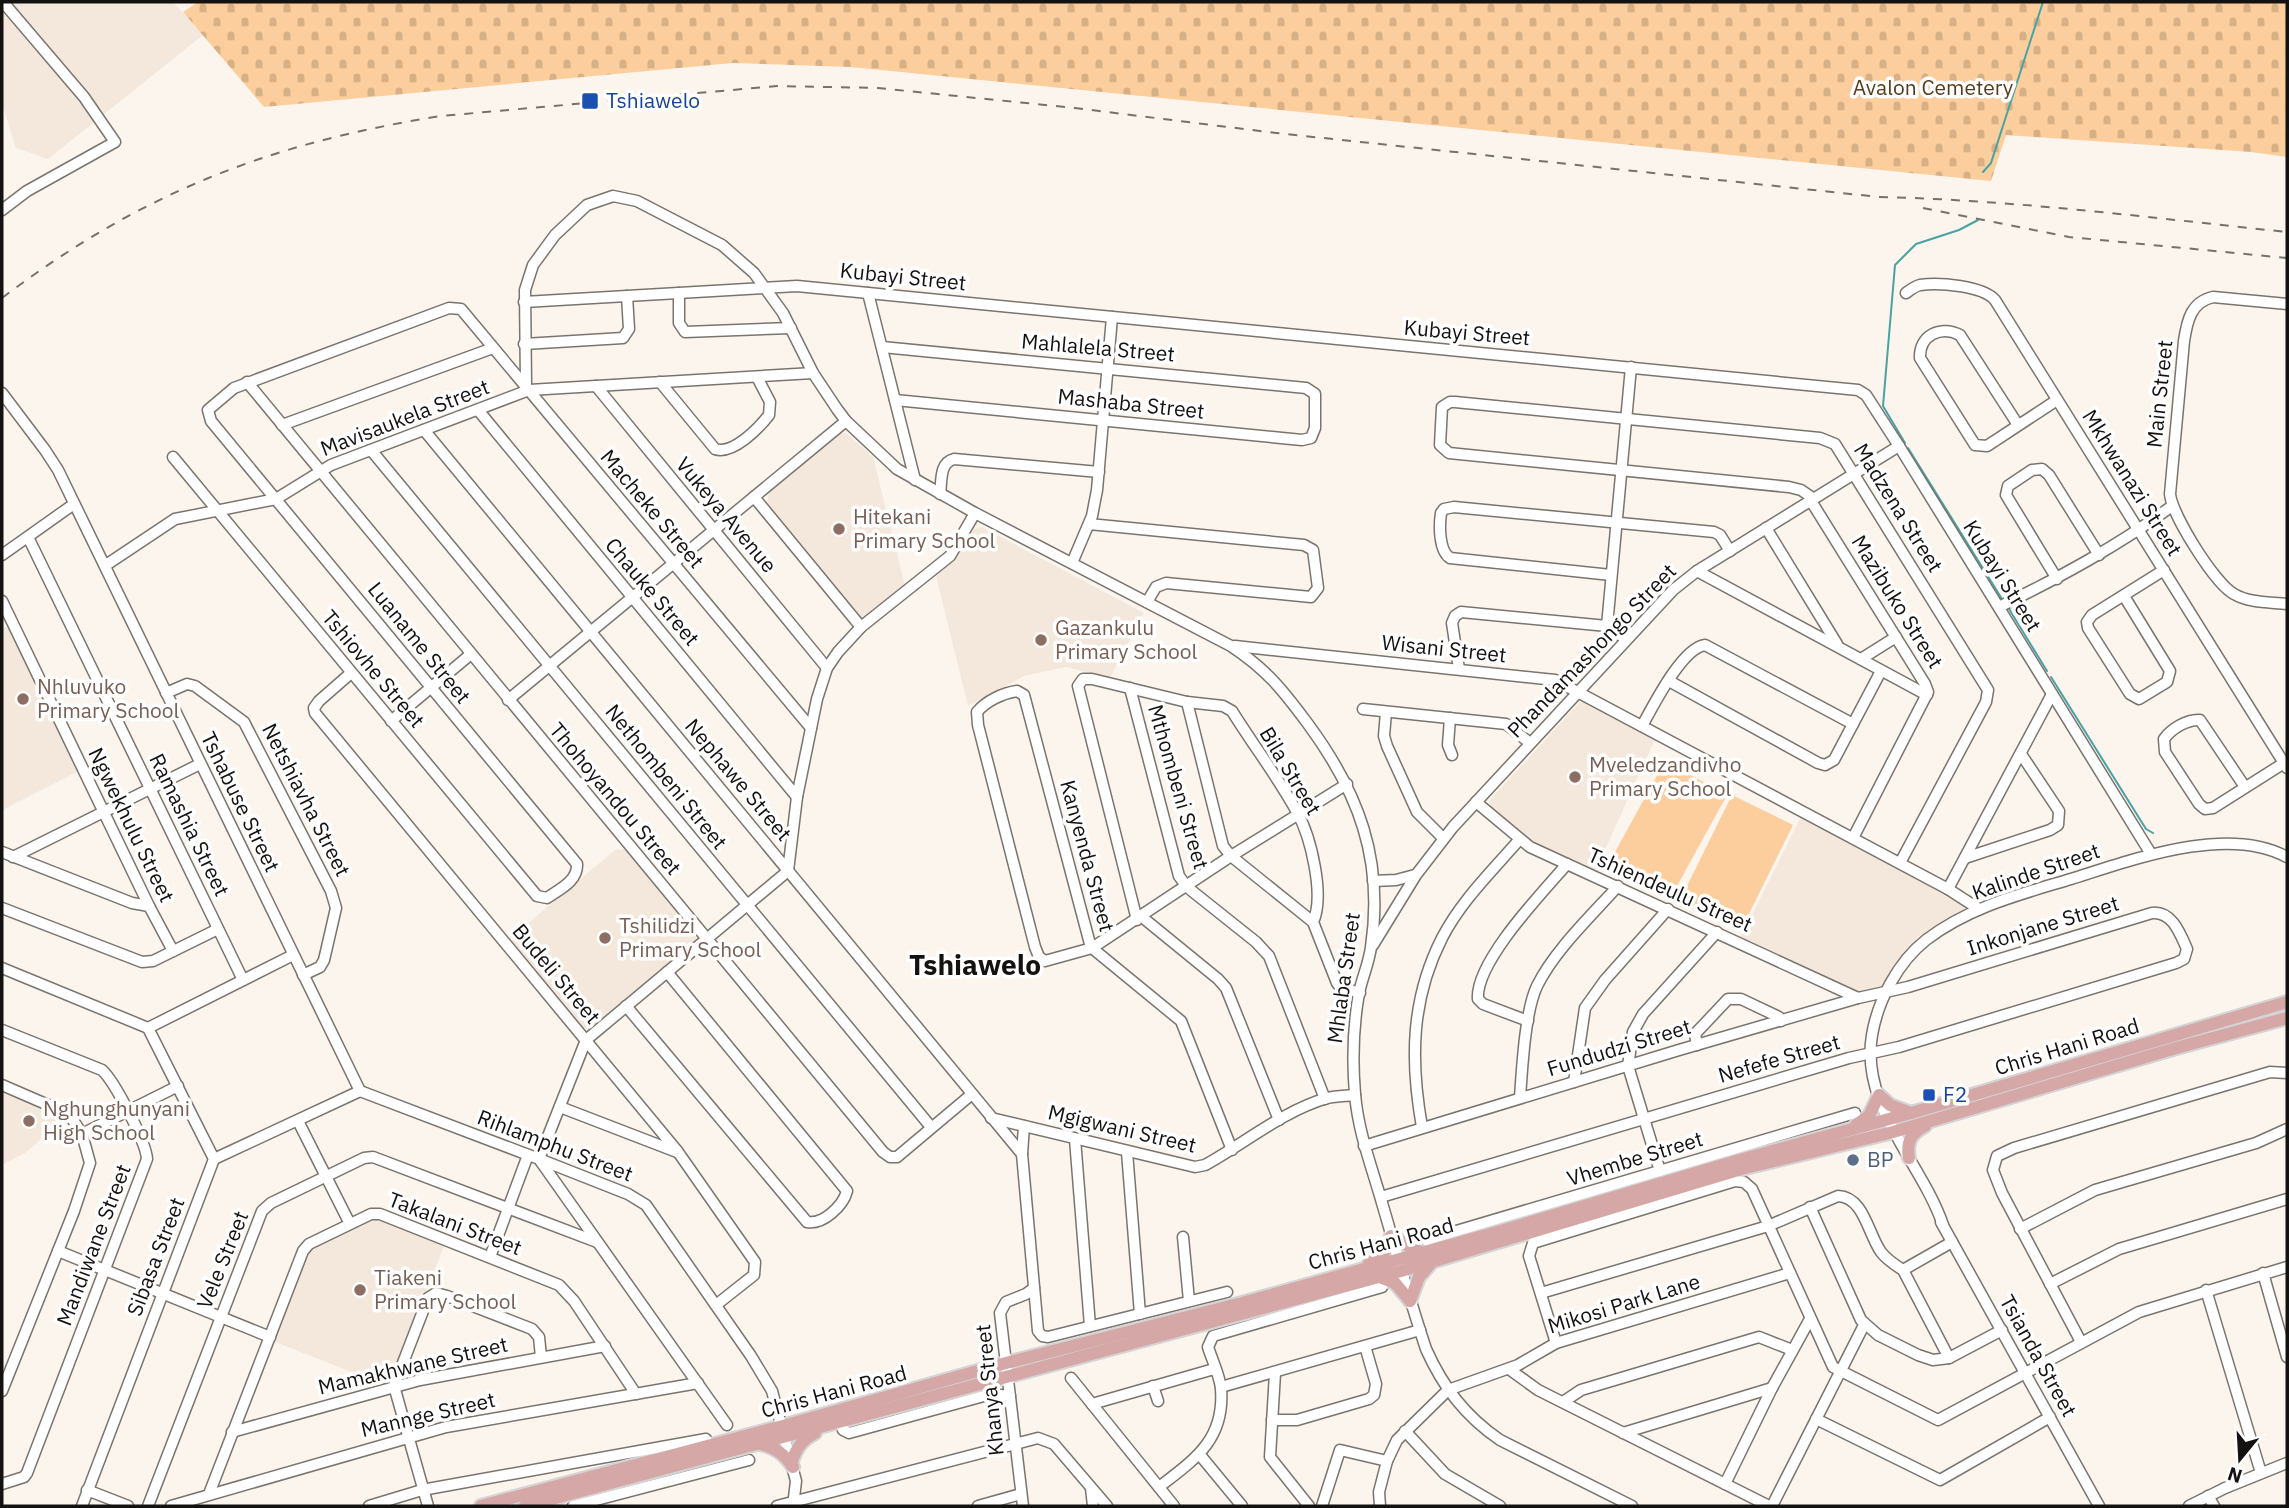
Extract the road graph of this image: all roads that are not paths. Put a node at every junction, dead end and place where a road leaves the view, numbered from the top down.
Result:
1 (3, 2) edge
2 (2, 209) edge
3 (766, 286) junction
4 (679, 292) junction
5 (868, 293) junction
6 (1906, 293) dead end
7 (627, 296) junction
8 (524, 302) junction
9 (2287, 304) edge
10 (1112, 317) junction
11 (791, 328) junction
12 (524, 344) junction
13 (882, 347) junction
14 (494, 348) junction
15 (1631, 367) junction
16 (1110, 368) junction
17 (813, 373) junction
18 (757, 377) junction
19 (247, 382) junction
20 (660, 382) junction
21 (596, 386) junction
22 (528, 388) junction
23 (1310, 389) joint
24 (2, 393) edge
25 (895, 400) junction
26 (2057, 400) junction
27 (478, 410) junction
28 (1627, 419) junction
29 (1104, 420) junction
30 (846, 421) junction
31 (282, 425) junction
32 (2018, 425) junction
33 (424, 430) junction
34 (1899, 446) junction
35 (371, 450) junction
36 (173, 457) dead end
37 (321, 470) junction
38 (1621, 471) junction
39 (1099, 472) junction
40 (1854, 475) junction
41 (915, 480) junction
42 (940, 494) junction
43 (754, 497) junction
44 (276, 499) junction
45 (1812, 500) junction
46 (74, 503) junction
47 (2172, 506) junction
48 (217, 510) junction
49 (975, 513) junction
50 (1615, 523) junction
51 (1088, 524) junction
52 (1766, 528) junction
53 (2139, 530) junction
54 (715, 531) junction
55 (28, 537) junction
56 (1730, 551) junction
57 (2, 555) edge
58 (2099, 555) junction
59 (1072, 563) junction
60 (106, 565) junction
61 (672, 565) junction
62 (2164, 570) junction
63 (1697, 571) junction
64 (1611, 575) junction
65 (2057, 579) junction
66 (2124, 596) junction
67 (631, 598) junction
68 (2, 601) edge
69 (1147, 602) junction
70 (2287, 604) edge
71 (1999, 607) junction
72 (5, 619) edge
73 (1607, 626) junction
74 (861, 627) junction
75 (590, 632) junction
76 (1896, 637) junction
77 (1626, 639) junction
78 (1231, 646) junction
79 (1837, 646) junction
80 (471, 654) junction
81 (1861, 659) junction
82 (1271, 661) junction
83 (550, 666) junction
84 (827, 668) junction
85 (1459, 669) junction
86 (1881, 671) junction
87 (351, 673) junction
88 (1669, 681) junction
89 (431, 688) junction
90 (1130, 688) junction
91 (1579, 692) junction
92 (166, 693) junction
93 (2052, 694) junction
94 (1927, 695) junction
95 (508, 700) junction
96 (1187, 702) junction
97 (1363, 709) dead end
98 (1386, 712) junction
99 (1450, 718) junction
100 (391, 721) junction
101 (1853, 724) junction
102 (1642, 726) junction
103 (811, 728) junction
104 (1530, 744) junction
105 (2021, 754) junction
106 (1452, 755) dead end
107 (201, 764) junction
108 (2286, 765) edge
109 (1347, 784) junction
110 (2245, 787) junction
111 (150, 788) junction
112 (797, 797) junction
113 (1476, 802) junction
114 (103, 811) junction
115 (1298, 814) junction
116 (1443, 838) junction
117 (1853, 838) junction
118 (1519, 840) junction
119 (2, 852) edge
120 (2286, 853) edge
121 (2151, 854) junction
122 (1231, 856) junction
123 (13, 857) junction
124 (1965, 858) junction
125 (1900, 863) junction
126 (1567, 864) junction
127 (788, 871) junction
128 (1416, 875) junction
129 (1373, 881) junction
130 (1618, 886) junction
131 (1186, 887) junction
132 (1948, 889) junction
133 (547, 898) joint
134 (149, 906) junction
135 (747, 906) junction
136 (2, 908) edge
137 (1668, 909) junction
138 (1979, 909) junction
139 (1140, 918) junction
140 (1313, 922) junction
141 (218, 929) junction
142 (1717, 932) junction
143 (706, 939) junction
144 (1092, 948) junction
145 (1371, 948) junction
146 (173, 951) junction
147 (293, 955) junction
148 (2186, 956) joint
149 (2, 968) edge
150 (667, 972) junction
151 (303, 975) junction
152 (243, 980) junction
153 (1886, 991) junction
154 (1360, 993) junction
155 (1858, 998) junction
156 (2287, 1002) edge
157 (626, 1006) junction
158 (2287, 1018) edge
159 (1528, 1021) junction
160 (1781, 1021) junction
161 (148, 1028) junction
162 (2, 1030) edge
163 (586, 1040) junction
164 (1697, 1045) junction
165 (1871, 1054) junction
166 (1629, 1066) junction
167 (2287, 1073) edge
168 (1574, 1082) junction
169 (2, 1085) edge
170 (178, 1086) junction
171 (360, 1091) junction
172 (972, 1094) junction
173 (1355, 1095) junction
174 (1880, 1095) junction
175 (1520, 1098) junction
176 (1325, 1099) junction
177 (560, 1107) junction
178 (128, 1112) junction
179 (1855, 1113) dead end
180 (1911, 1114) junction
181 (990, 1117) junction
182 (1941, 1117) junction
183 (1645, 1118) junction
184 (1279, 1120) junction
185 (299, 1121) junction
186 (1891, 1125) junction
187 (1024, 1126) junction
188 (931, 1127) junction
189 (1422, 1127) junction
190 (2287, 1129) edge
191 (1842, 1132) junction
192 (82, 1134) junction
193 (1075, 1139) junction
194 (1364, 1146) junction
195 (1232, 1150) junction
196 (678, 1152) junction
197 (1127, 1152) junction
198 (1022, 1154) junction
199 (528, 1156) junction
200 (1907, 1156) junction
201 (214, 1159) junction
202 (539, 1159) junction
203 (1660, 1171) junction
204 (325, 1176) junction
205 (1381, 1197) junction
206 (2287, 1199) edge
207 (1810, 1206) junction
208 (508, 1208) junction
209 (349, 1223) junction
210 (1768, 1226) junction
211 (2021, 1229) junction
212 (1391, 1236) junction
213 (1183, 1237) dead end
214 (1426, 1240) dead end
215 (598, 1242) junction
216 (1952, 1242) junction
217 (58, 1251) junction
218 (1422, 1253) junction
219 (490, 1257) junction
220 (1432, 1262) junction
221 (1399, 1265) junction
222 (2287, 1267) edge
223 (104, 1270) junction
224 (1903, 1270) junction
225 (1790, 1273) junction
226 (2263, 1273) junction
227 (1337, 1276) junction
228 (1380, 1282) junction
229 (2050, 1284) junction
230 (1034, 1288) junction
231 (2206, 1290) junction
232 (1227, 1292) dead end
233 (163, 1293) junction
234 (1541, 1293) junction
235 (1189, 1301) junction
236 (1410, 1301) junction
237 (716, 1305) junction
238 (1140, 1314) junction
239 (221, 1316) junction
240 (1810, 1319) junction
241 (1864, 1325) junction
242 (1090, 1326) junction
243 (1420, 1330) junction
244 (2002, 1330) junction
245 (2284, 1335) edge
246 (270, 1337) junction
247 (2081, 1342) junction
248 (1556, 1343) junction
249 (606, 1346) junction
250 (1365, 1346) junction
251 (1792, 1350) junction
252 (541, 1357) junction
253 (2287, 1357) edge
254 (1949, 1358) junction
255 (1006, 1363) junction
256 (1214, 1368) junction
257 (1509, 1369) junction
258 (1840, 1371) junction
259 (1275, 1373) junction
260 (2026, 1373) junction
261 (1007, 1378) junction
262 (1071, 1378) dead end
263 (698, 1383) junction
264 (394, 1386) junction
265 (1153, 1386) junction
266 (1221, 1387) junction
267 (1772, 1388) junction
268 (1448, 1390) junction
269 (2, 1391) edge
270 (636, 1394) junction
271 (1010, 1396) junction
272 (1158, 1401) dead end
273 (1563, 1402) junction
274 (1092, 1404) junction
275 (2050, 1418) junction
276 (1816, 1419) junction
277 (1272, 1420) junction
278 (835, 1423) junction
279 (727, 1425) dead end
280 (784, 1431) junction
281 (232, 1432) junction
282 (1405, 1432) junction
283 (1623, 1433) junction
284 (407, 1437) junction
285 (706, 1439) dead end
286 (1016, 1443) junction
287 (759, 1444) junction
288 (1200, 1455) junction
289 (749, 1460) dead end
290 (1387, 1461) junction
291 (2287, 1463) edge
292 (793, 1464) junction
293 (2261, 1473) junction
294 (2, 1484) edge
295 (1725, 1484) junction
296 (1091, 1487) junction
297 (1159, 1488) junction
298 (87, 1490) junction
299 (422, 1490) junction
300 (209, 1494) junction
301 (1021, 1494) junction
302 (2208, 1496) junction
303 (794, 1504) edge
304 (82, 1506) edge
305 (128, 1506) edge
306 (148, 1506) edge
307 (171, 1506) edge
308 (369, 1506) edge
309 (428, 1506) edge
310 (481, 1506) edge
311 (525, 1506) edge
312 (573, 1506) edge
313 (777, 1506) edge
314 (978, 1506) edge
315 (1023, 1506) edge
316 (1093, 1506) edge
317 (1107, 1506) edge
318 (1174, 1506) edge
319 (1242, 1506) edge
320 (1309, 1506) edge
321 (1322, 1506) edge
322 (1380, 1506) edge
323 (1500, 1506) edge
324 (1632, 1506) edge
325 (1770, 1506) edge
326 (2099, 1506) edge
327 (2189, 1506) edge
328 (2214, 1506) edge

1 - 2 street
3 - 4 street, Kubayi Street
3 - 5 street, Kubayi Street
3 - 8 street, Mhlaba Street
3 - 11 street, Mhlaba Street
4 - 7 street, Kubayi Street
4 - 11 street
5 - 10 street, Kubayi Street
5 - 13 street
6 - 26 street, Mkhwanazi Street
7 - 8 street, Kubayi Street
7 - 12 street
8 - 12 street, Mhlaba Street
9 - 47 street, Main Street
10 - 15 street, Kubayi Street
10 - 16 street
11 - 17 street, Mhlaba Street
12 - 22 street, Mhlaba Street
13 - 16 street, Mahlalela Street
13 - 25 street
14 - 19 street, Macheke Street
14 - 22 street, Macheke Street
14 - 31 street
15 - 28 street
15 - 34 street, Kubayi Street
16 - 23 street, Mahlalela Street
16 - 29 street
17 - 18 street, Mavisaukela Street
17 - 30 street, Mhlaba Street
18 - 20 street, Mavisaukela Street
18 - 20 street
19 - 31 street, Thohoyandou Street
19 - 44 street, Luaname Street
20 - 21 street, Mavisaukela Street
21 - 22 street, Mavisaukela Street
21 - 54 street, Vukeya Avenue
22 - 27 street, Mavisaukela Street
22 - 61 street, Macheke Street
23 - 29 street, Mashaba Street
24 - 46 street, Tshabuse Street
25 - 29 street, Mashaba Street
25 - 41 street
26 - 32 street
26 - 53 street, Mkhwanazi Street
27 - 33 street, Mavisaukela Street
27 - 67 street, Chauke Street
28 - 38 street
28 - 38 street, Madzena Street
28 - 40 street, Madzena Street
29 - 39 street
30 - 41 street, Mhlaba Street
30 - 43 street
31 - 37 street, Thohoyandou Street
32 - 32 street
33 - 35 street, Mavisaukela Street
33 - 75 street, Nephawe Street
34 - 40 street, Phandamashongo Street
34 - 71 street, Kubayi Street
35 - 37 street, Mavisaukela Street
35 - 83 street, Nethombeni Street
36 - 48 street, Tshiovhe Street
37 - 44 street, Mavisaukela Street
37 - 80 street, Thohoyandou Street
38 - 45 street
38 - 50 street
39 - 42 street
39 - 51 street
40 - 45 street, Phandamashongo Street
40 - 125 street, Madzena Street
41 - 42 street, Mhlaba Street
42 - 49 street, Mhlaba Street
43 - 54 street
43 - 74 street
44 - 48 street, Mavisaukela Street
44 - 89 street, Luaname Street
45 - 52 street, Phandamashongo Street
45 - 76 street, Mazibuko Street
46 - 55 street
46 - 60 street, Tshabuse Street
47 - 53 street
47 - 70 street
48 - 60 street, Mavisaukela Street
48 - 87 street, Tshiovhe Street
49 - 59 street, Mhlaba Street
49 - 74 street
50 - 56 street
50 - 64 street
50 - 64 street
51 - 59 street
51 - 69 street
52 - 56 street, Phandamashongo Street
52 - 79 street
53 - 58 street
53 - 62 street, Mkhwanazi Street
54 - 61 street
54 - 84 street, Vukeya Avenue
55 - 57 street
55 - 111 street, Ramashia Street
56 - 63 street, Phandamashongo Street
58 - 65 street
58 - 65 street
59 - 69 street, Mhlaba Street
60 - 92 street, Tshabuse Street
61 - 67 street
61 - 103 street, Macheke Street
62 - 66 street
62 - 108 street, Mkhwanazi Street
63 - 77 street, Phandamashongo Street
63 - 79 street
64 - 73 street
65 - 71 street
66 - 66 street
67 - 75 street
67 - 112 street, Chauke Street
68 - 72 street, Ngwekhulu Street
69 - 78 street, Mhlaba Street
71 - 93 street, Kubayi Street
72 - 114 street, Ngwekhulu Street
73 - 77 street
73 - 85 street
74 - 84 street
75 - 83 street
75 - 127 street, Nephawe Street
76 - 81 street
76 - 94 street, Mazibuko Street
77 - 91 street, Phandamashongo Street
78 - 82 street, Mhlaba Street
78 - 82 street, Wisani Street
79 - 81 street
80 - 89 street
80 - 95 street, Thohoyandou Street
81 - 86 street
82 - 85 street, Wisani Street
82 - 109 street, Mhlaba Street
83 - 95 street
83 - 135 street, Nethombeni Street
84 - 103 street
85 - 91 street, Wisani Street
86 - 94 street
86 - 101 street
87 - 100 street, Tshiovhe Street
87 - 163 street, Budeli Street
88 - 101 street
88 - 101 street
88 - 102 street
89 - 100 street
89 - 133 street, Luaname Street
90 - 96 street, Bila Street
90 - 131 street, Mthombeni Street
90 - 139 street, Bila Street
91 - 102 street, Wisani Street
91 - 104 street, Phandamashongo Street
92 - 107 street, Tshabuse Street
92 - 151 street, Netshiavha Street
93 - 105 street
93 - 121 street, Kubayi Street
94 - 117 street, Mazibuko Street
95 - 143 street, Thohoyandou Street
96 - 115 street, Bila Street
96 - 122 street
97 - 98 street
98 - 99 street
98 - 116 street
99 - 104 street
99 - 106 street
100 - 133 street, Tshiovhe Street
102 - 117 street, Wisani Street
103 - 112 street
104 - 113 street, Phandamashongo Street
105 - 124 street
105 - 124 street
107 - 111 street
107 - 147 street, Tshabuse Street
108 - 110 street
109 - 115 street
109 - 129 street, Mhlaba Street
110 - 110 street
111 - 114 street
111 - 141 street, Ramashia Street
112 - 127 street
113 - 116 street, Phandamashongo Street
113 - 118 street, Tshiendeulu Street
114 - 123 street
114 - 134 street, Ngwekhulu Street
115 - 122 street
115 - 140 street, Bila Street
116 - 128 street, Phandamashongo Street
117 - 125 street, Wisani Street
118 - 126 street, Tshiendeulu Street
118 - 189 street
119 - 123 street
120 - 121 street, Kalinde Street
121 - 138 street, Kalinde Street
122 - 131 street
122 - 140 street
123 - 134 street
124 - 132 street
125 - 132 street, Wisani Street
126 - 130 street, Tshiendeulu Street
126 - 159 street
127 - 135 street
127 - 172 street, Nephawe Street
128 - 129 street
128 - 145 street, Phandamashongo Street
129 - 145 street, Mhlaba Street
130 - 137 street, Tshiendeulu Street
130 - 159 street
131 - 139 street
131 - 176 street, Mthombeni Street
132 - 138 street, Wisani Street
134 - 146 street, Ngwekhulu Street
135 - 143 street
135 - 188 street, Nethombeni Street
136 - 146 street
137 - 142 street, Tshiendeulu Street
137 - 168 street
138 - 153 street, Kalinde Street
139 - 144 street
139 - 184 street
140 - 154 street, Bila Street
141 - 146 street
141 - 152 street, Ramashia Street
142 - 155 street, Tshiendeulu Street
142 - 166 street
143 - 150 street
143 - 188 street, Thohoyandou Street
144 - 144 street, Kanyenda Street
144 - 195 street, Kanyenda Street
145 - 154 street, Mhlaba Street
147 - 151 street, Tshabuse Street
147 - 152 street
148 - 153 street, Inkonjane Street
148 - 165 street, Nefefe Street
149 - 161 street
150 - 157 street
150 - 157 street
151 - 171 street, Tshabuse Street
152 - 161 street
153 - 155 street, Fundudzi Street
153 - 165 street, Kalinde Street
154 - 173 street, Mhlaba Street
155 - 160 street, Fundudzi Street
156 - 180 main road, Chris Hani Road
157 - 163 street
158 - 182 main road, Chris Hani Road
159 - 175 street
160 - 164 street, Fundudzi Street
160 - 164 street
161 - 170 street
162 - 178 street, Mandiwane Street
163 - 177 street
163 - 196 street, Budeli Street
164 - 166 street, Fundudzi Street
165 - 174 street, Kalinde Street
165 - 183 street, Nefefe Street
166 - 168 street, Fundudzi Street
166 - 183 street
167 - 211 street
168 - 175 street, Fundudzi Street
169 - 192 street
170 - 178 street
170 - 201 street
171 - 185 street
171 - 199 street, Rihlamphu Street
172 - 181 street, Nephawe Street
172 - 188 street, Thohoyandou Street
173 - 176 street, Mgigwani Street
173 - 194 street, Mhlaba Street
174 - 180 main road
174 - 186 street, Kalinde Street
174 - 191 main road
175 - 189 street, Fundudzi Street
176 - 184 street, Mgigwani Street
177 - 196 street
177 - 202 street
178 - 192 street
178 - 223 street, Mandiwane Street
179 - 203 street, Vhembe Street
180 - 186 main road, Chris Hani Road
181 - 187 street, Mgigwani Street
181 - 198 street, Nephawe Street
182 - 186 main road, Chris Hani Road
182 - 200 main road
183 - 203 street
183 - 205 street, Nefefe Street
184 - 195 street, Mgigwani Street
185 - 201 street
185 - 204 street
186 - 191 main road, Chris Hani Road
186 - 200 street, Tsianda Street
186 - 220 main road, Chris Hani Road
187 - 193 street, Mgigwani Street
187 - 198 street
189 - 194 street, Fundudzi Street
190 - 211 street
191 - 218 main road, Chris Hani Road
192 - 217 street
193 - 197 street, Mgigwani Street
193 - 242 street
194 - 205 street, Mhlaba Street
195 - 197 street, Mgigwani Street
196 - 237 street, Budeli Street
197 - 238 street
198 - 230 street
199 - 202 street, Rihlamphu Street
199 - 208 street
200 - 216 street, Tsianda Street
201 - 233 street, Sibasa Street
202 - 215 street
202 - 237 street, Rihlamphu Street
203 - 214 street, Vhembe Street
204 - 208 street, Vele Street
204 - 209 street
204 - 239 street, Vele Street
205 - 212 street, Mhlaba Street
206 - 229 street
207 - 210 street
207 - 224 street
207 - 241 street
208 - 215 street, Vele Street
208 - 219 street
209 - 219 street, Takalani Street
209 - 246 street, Takalani Street
210 - 225 street
210 - 234 street
210 - 234 street
211 - 229 street
212 - 218 main road
212 - 221 street, Mhlaba Street
212 - 227 main road
213 - 235 street
215 - 263 street
216 - 224 street
216 - 244 street, Tsianda Street
217 - 223 street
217 - 269 street
218 - 221 main road, Chris Hani Road
219 - 249 street, Takalani Street
220 - 221 main road, Chris Hani Road
220 - 236 main road
221 - 227 main road, Chris Hani Road
221 - 228 main road, Chris Hani Road
221 - 236 street, Mhlaba Street
222 - 226 street
223 - 233 street
223 - 294 street, Mandiwane Street
224 - 254 street
225 - 240 street
225 - 248 street, Mikosi Park Lane
226 - 231 street
226 - 245 street
227 - 255 main road, Chris Hani Road
228 - 236 main road
228 - 256 street
228 - 261 main road, Chris Hani Road
229 - 247 street
230 - 242 street
230 - 255 street, Khanya Street
231 - 247 street
231 - 293 street
232 - 235 street
233 - 239 street
233 - 298 street, Sibasa Street
234 - 248 street
235 - 238 street
236 - 243 street, Mhlaba Street
237 - 280 street, Rihlamphu Street
238 - 242 street
239 - 246 street
239 - 306 street, Vele Street
240 - 251 street
240 - 258 street
241 - 254 street
241 - 258 street
243 - 250 street
243 - 268 street, Mhlaba Street
244 - 254 street
244 - 260 street, Tsianda Street
245 - 253 street
246 - 281 street, Takalani Street
247 - 260 street
248 - 257 street, Mikosi Park Lane
249 - 252 street, Mamakhwane Street
249 - 270 street, Takalani Street
250 - 259 street
250 - 277 street
251 - 267 street
251 - 273 street
252 - 264 street, Mamakhwane Street
252 - 264 street
255 - 261 street, Khanya Street
255 - 280 main road, Chris Hani Road
256 - 265 street
256 - 266 street
257 - 268 street, Mikosi Park Lane
257 - 273 street
258 - 260 street
258 - 276 street
259 - 266 street
259 - 277 street
260 - 275 street, Tsianda Street
261 - 271 street, Khanya Street
261 - 278 main road, Chris Hani Road
262 - 274 street
263 - 270 street, Mannge Street
263 - 279 street
264 - 281 street, Mamakhwane Street
264 - 284 street
265 - 272 street
265 - 274 street
266 - 288 street
267 - 283 street
267 - 295 street
268 - 282 street, Mikosi Park Lane
268 - 324 street, Mhlaba Street
270 - 284 street, Mannge Street
271 - 278 street
271 - 286 street, Khanya Street
273 - 283 street
274 - 297 street
275 - 276 street
275 - 326 street, Tsianda Street
276 - 325 street
277 - 320 street
278 - 280 main road, Chris Hani Road
278 - 292 main road
280 - 287 main road, Chris Hani Road
280 - 292 street, Rihlamphu Street
280 - 310 main road, Chris Hani Road
281 - 300 street, Takalani Street
282 - 290 street, Mikosi Park Lane
282 - 323 street
283 - 295 street
284 - 299 street
284 - 300 street, Mannge Street
285 - 299 street
286 - 296 street
286 - 301 street, Khanya Street
286 - 303 street
287 - 292 main road
287 - 311 main road, Chris Hani Road
288 - 297 street
288 - 319 street
289 - 312 street
290 - 321 street
290 - 322 street, Mikosi Park Lane
291 - 293 street
292 - 303 street, Rihlamphu Street
293 - 302 street
295 - 325 street
296 - 316 street
296 - 317 street
297 - 318 street
298 - 304 street, Sibasa Street
298 - 305 street
299 - 308 street
299 - 309 street
300 - 307 street, Mannge Street
301 - 314 street
301 - 315 street, Khanya Street
302 - 327 street
302 - 328 street
303 - 313 street

